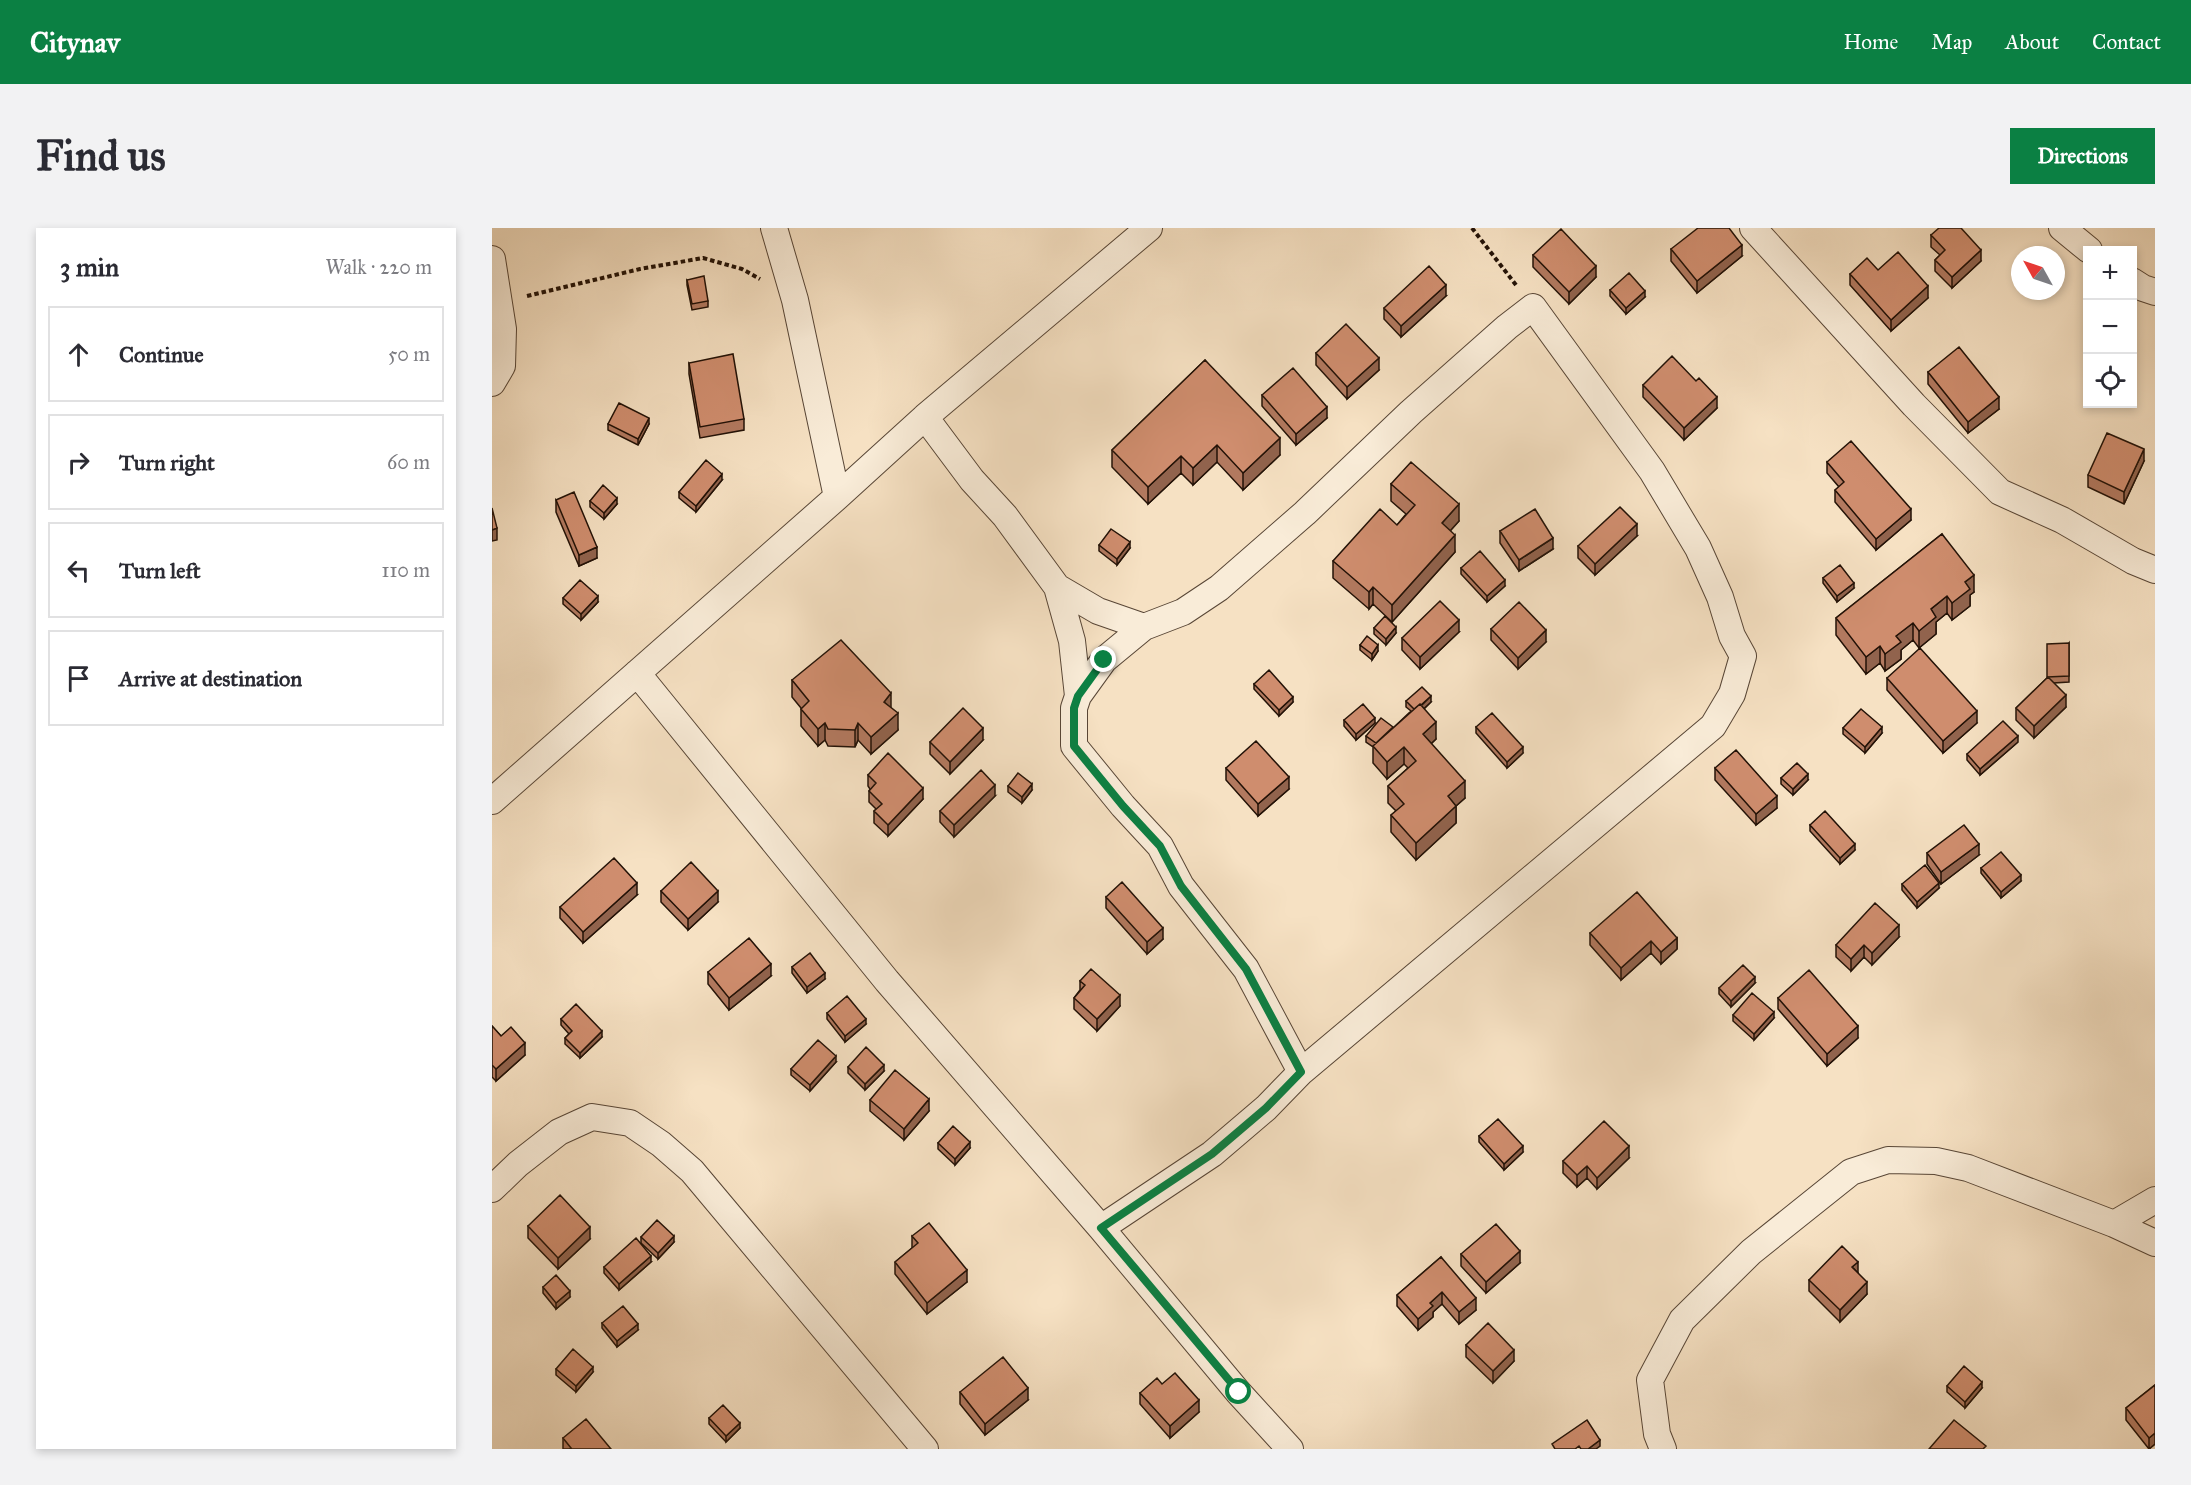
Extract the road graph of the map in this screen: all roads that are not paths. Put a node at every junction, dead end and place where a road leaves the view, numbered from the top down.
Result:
1 (774, 228) edge
2 (1149, 228) edge
3 (1754, 228) edge
4 (2062, 228) edge
5 (2084, 246) edge
6 (492, 259) edge
7 (2137, 284) edge
8 (2155, 292) edge
9 (492, 383) edge
10 (925, 417) junction
11 (837, 497) junction
12 (2155, 570) edge
13 (1057, 587) junction
14 (1144, 627) junction
15 (637, 673) junction
16 (1078, 696) junction
17 (492, 801) edge
18 (1301, 1072) junction
19 (492, 1189) edge
20 (2155, 1200) edge
21 (2114, 1224) junction
22 (1101, 1228) junction
23 (2155, 1243) edge
24 (925, 1449) edge
25 (1290, 1449) edge
26 (1663, 1449) edge

1 - 11 street
2 - 10 street
3 - 12 street
4 - 5 street
6 - 9 street
7 - 8 street
10 - 11 street
10 - 13 street
11 - 15 street
13 - 14 street
13 - 16 street
14 - 16 street
14 - 18 street
15 - 17 street
15 - 22 street
16 - 18 street
18 - 22 street
19 - 24 street
20 - 21 street
21 - 23 street
21 - 26 street
22 - 25 street

